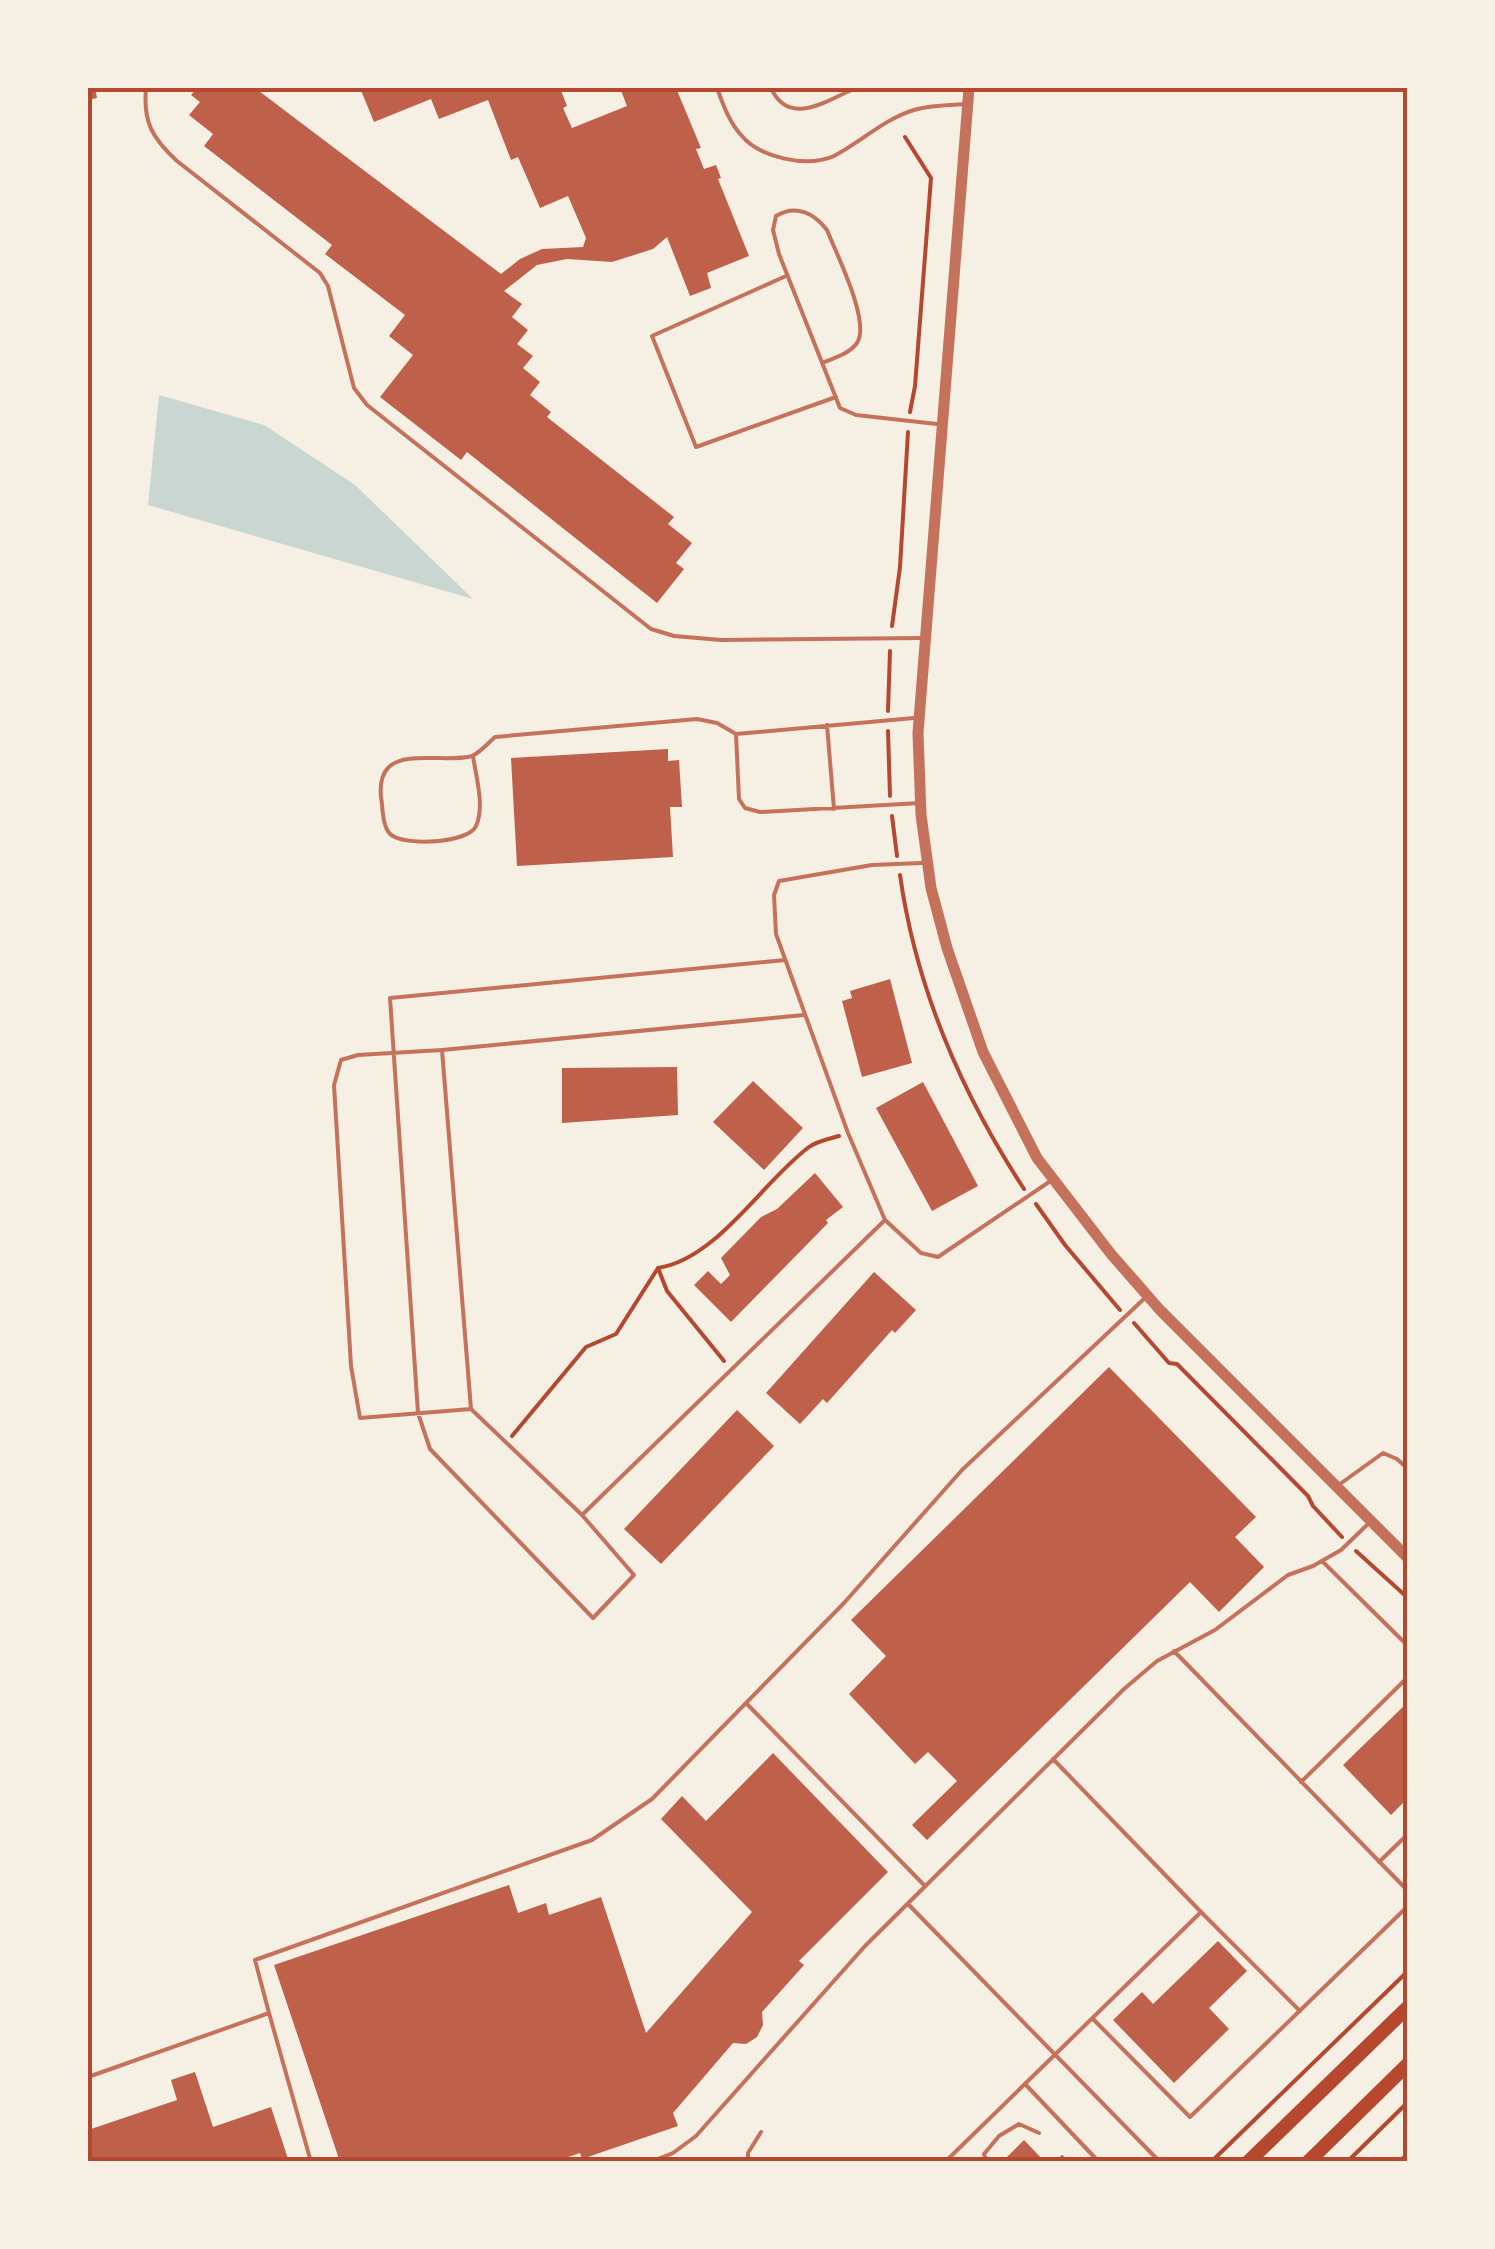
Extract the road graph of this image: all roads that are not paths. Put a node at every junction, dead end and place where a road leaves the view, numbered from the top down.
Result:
1 (146, 88) edge
2 (717, 88) edge
3 (771, 88) edge
4 (856, 88) edge
5 (969, 88) edge
6 (968, 104) junction
7 (788, 276) junction
8 (822, 363) junction
9 (836, 397) junction
10 (942, 424) junction
11 (924, 638) junction
12 (919, 718) junction
13 (827, 725) junction
14 (736, 734) junction
15 (473, 756) junction
16 (920, 803) junction
17 (834, 808) junction
18 (928, 862) junction
19 (784, 960) junction
20 (804, 1015) junction
21 (442, 1050) junction
22 (393, 1054) junction
23 (1053, 1180) junction
24 (884, 1220) junction
25 (1148, 1296) junction
26 (471, 1409) junction
27 (418, 1413) junction
28 (1408, 1469) edge
29 (1336, 1487) junction
30 (582, 1515) junction
31 (1370, 1521) junction
32 (1408, 1558) edge
33 (1322, 1561) junction
34 (1408, 1646) edge
35 (1174, 1652) junction
36 (1408, 1677) edge
37 (746, 1703) junction
38 (1053, 1760) junction
39 (1301, 1782) junction
40 (1408, 1834) edge
41 (1379, 1862) junction
42 (926, 1887) junction
43 (1408, 1891) edge
44 (908, 1904) junction
45 (1408, 1906) edge
46 (1201, 1912) junction
47 (1408, 2008) edge
48 (1300, 2012) junction
49 (269, 2014) junction
50 (1092, 2018) junction
51 (1055, 2054) junction
52 (1408, 2064) edge
53 (88, 2077) edge
54 (1025, 2084) junction
55 (761, 2132) dead end
56 (1039, 2133) dead end
57 (1408, 2153) edge
58 (311, 2162) edge
59 (650, 2162) edge
60 (748, 2162) edge
61 (945, 2162) edge
62 (987, 2162) edge
63 (1098, 2162) edge
64 (1160, 2162) edge
65 (1248, 2162) edge
66 (1308, 2162) edge
67 (1399, 2162) edge

1 - 11 lane
2 - 6 lane
3 - 4 lane
5 - 6 street
6 - 10 street
7 - 8 lane
7 - 8 lane
7 - 9 lane
8 - 9 lane
9 - 10 lane
10 - 11 street
11 - 12 street
12 - 13 lane
12 - 16 street
13 - 14 lane
13 - 17 lane
14 - 15 lane
14 - 17 lane
15 - 15 lane
16 - 17 lane
16 - 18 street
18 - 19 lane
18 - 23 street
19 - 20 lane
19 - 22 lane
20 - 21 lane
20 - 24 lane
21 - 22 lane
21 - 26 lane
22 - 27 lane
22 - 27 lane
23 - 24 lane
23 - 25 street
24 - 30 lane
25 - 29 street
25 - 37 lane
26 - 27 lane
26 - 30 lane
27 - 30 lane
28 - 29 lane
29 - 31 street
31 - 32 street
31 - 33 lane
33 - 34 lane
33 - 35 lane
35 - 38 lane
35 - 39 lane
36 - 39 lane
37 - 42 lane
37 - 49 lane
38 - 42 lane
38 - 46 lane
39 - 41 lane
40 - 41 lane
41 - 43 lane
42 - 44 lane
44 - 51 lane
44 - 59 lane
45 - 48 lane
46 - 48 lane
46 - 50 lane
47 - 65 main road
48 - 50 lane
49 - 53 lane
49 - 58 lane
50 - 51 lane
51 - 54 lane
51 - 64 lane
52 - 66 main road
54 - 61 lane
54 - 63 lane
55 - 60 lane
56 - 62 lane
57 - 67 lane

